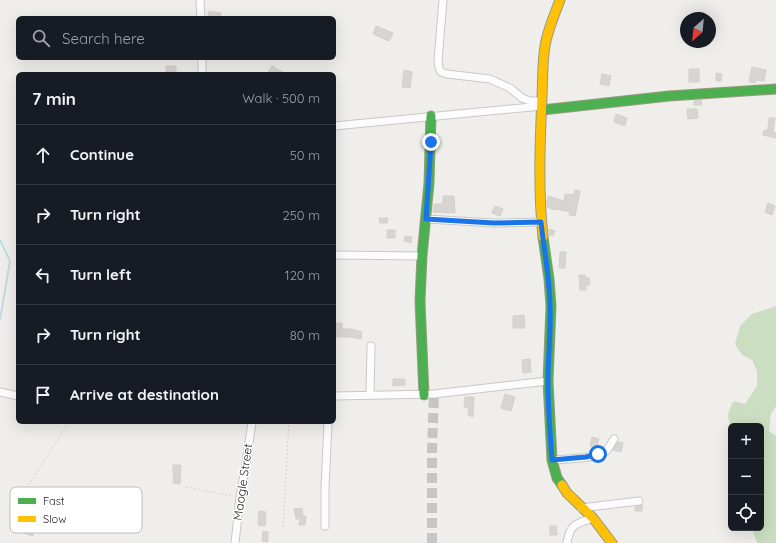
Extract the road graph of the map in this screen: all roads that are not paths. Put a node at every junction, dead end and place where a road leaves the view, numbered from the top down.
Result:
1 (200, 0) edge
2 (443, 0) edge
3 (560, 0) edge
4 (201, 16) edge
5 (202, 60) edge
6 (202, 72) edge
7 (776, 89) edge
8 (542, 106) junction
9 (431, 116) junction
10 (336, 126) edge
11 (426, 219) junction
12 (541, 222) junction
13 (336, 255) edge
14 (422, 256) junction
15 (371, 346) dead end
16 (548, 381) junction
17 (0, 392) edge
18 (424, 394) junction
19 (370, 395) junction
20 (16, 396) edge
21 (336, 396) edge
22 (252, 424) edge
23 (328, 424) edge
24 (614, 439) dead end
25 (552, 460) junction
26 (639, 501) dead end
27 (581, 508) junction
28 (593, 518) junction
29 (325, 526) dead end
30 (235, 543) edge
31 (567, 543) edge
32 (612, 543) edge

1 - 4 street
2 - 8 street
3 - 8 street
5 - 6 street
7 - 8 street
8 - 9 street
8 - 12 street
9 - 10 street
9 - 11 street
11 - 12 street
11 - 14 street
12 - 16 street
13 - 14 street
14 - 18 street
15 - 19 street
16 - 18 street
16 - 25 street
17 - 20 street
18 - 19 street
19 - 21 street
22 - 30 street, Maogle Street
23 - 29 street
24 - 25 street
25 - 27 street
26 - 27 street
27 - 28 street
28 - 31 street
28 - 32 street

